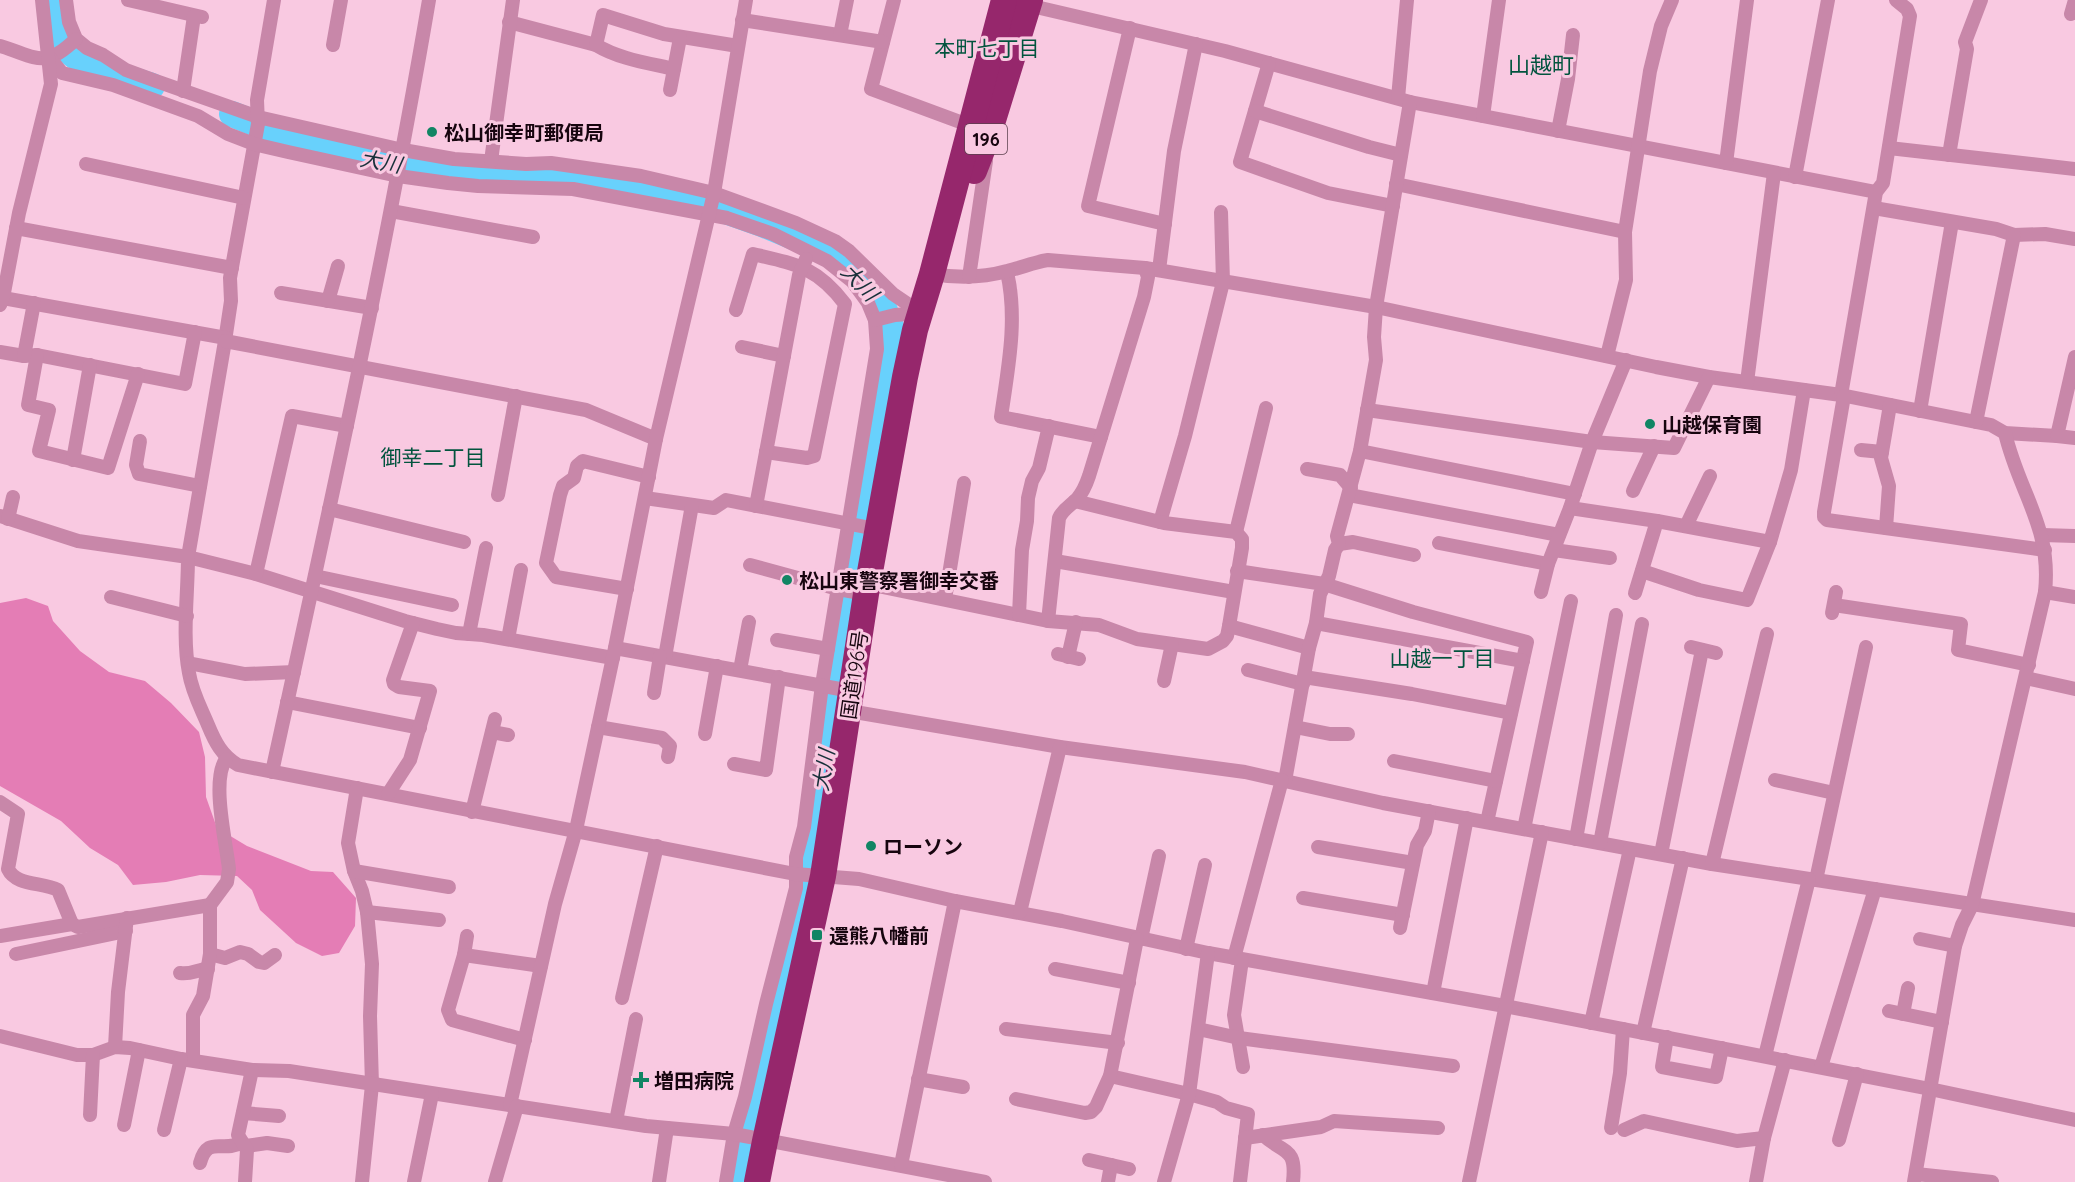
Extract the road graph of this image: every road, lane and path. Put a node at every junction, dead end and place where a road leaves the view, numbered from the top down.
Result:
1 (42, 0) edge
2 (66, 0) edge
3 (128, 0) edge
4 (274, 0) edge
5 (341, 0) edge
6 (429, 0) edge
7 (513, 0) edge
8 (746, 0) edge
9 (847, 0) edge
10 (894, 0) edge
11 (1407, 0) edge
12 (1499, 0) edge
13 (1672, 0) edge
14 (1747, 0) edge
15 (1828, 0) edge
16 (1896, 0) edge
17 (1981, 0) edge
18 (2075, 0) edge
19 (1017, 1) edge
20 (2071, 14) dead end
21 (742, 20) junction
22 (509, 22) junction
23 (1130, 28) junction
24 (840, 35) junction
25 (1573, 35) dead end
26 (680, 38) junction
27 (74, 41) junction
28 (883, 42) junction
29 (1196, 44) junction
30 (333, 45) dead end
31 (596, 45) junction
32 (0, 46) edge
33 (738, 46) junction
34 (54, 56) junction
35 (1269, 63) junction
36 (674, 69) junction
37 (183, 90) junction
38 (670, 90) dead end
39 (1404, 100) junction
40 (1255, 111) junction
41 (1483, 116) junction
42 (258, 120) junction
43 (981, 128) junction
44 (1558, 131) junction
45 (255, 141) junction
46 (1637, 146) junction
47 (1889, 148) junction
48 (403, 154) junction
49 (1401, 155) junction
50 (1949, 155) junction
51 (490, 161) junction
52 (1726, 163) junction
53 (86, 164) dead end
54 (2075, 169) edge
55 (1774, 172) junction
56 (399, 174) junction
57 (1795, 177) junction
58 (1396, 184) junction
59 (1876, 192) junction
60 (244, 198) junction
61 (711, 204) junction
62 (1393, 206) junction
63 (1874, 208) junction
64 (391, 211) junction
65 (1221, 212) dead end
66 (522, 219) dead end
67 (1952, 222) junction
68 (1165, 224) junction
69 (16, 228) junction
70 (1624, 232) junction
71 (518, 234) junction
72 (2014, 235) junction
73 (533, 237) dead end
74 (2075, 239) edge
75 (813, 242) junction
76 (338, 266) dead end
77 (803, 266) junction
78 (1145, 267) junction
79 (232, 268) junction
80 (1159, 270) junction
81 (1006, 272) junction
82 (932, 274) junction
83 (969, 277) junction
84 (1223, 282) junction
85 (281, 293) dead end
86 (2, 301) edge
87 (328, 301) junction
88 (34, 303) junction
89 (1376, 307) junction
90 (372, 308) junction
91 (736, 310) dead end
92 (921, 313) junction
93 (884, 318) junction
94 (195, 332) junction
95 (226, 340) junction
96 (742, 347) dead end
97 (0, 352) edge
98 (31, 356) junction
99 (784, 356) junction
100 (1607, 356) junction
101 (2075, 357) edge
102 (1626, 360) junction
103 (90, 365) junction
104 (360, 367) junction
105 (138, 374) junction
106 (1709, 377) junction
107 (1747, 382) junction
108 (1804, 390) junction
109 (1842, 395) junction
110 (516, 396) junction
111 (1890, 405) junction
112 (1266, 408) dead end
113 (1367, 410) junction
114 (1920, 411) junction
115 (1976, 422) junction
116 (347, 426) junction
117 (1049, 426) junction
118 (2005, 434) junction
119 (2057, 436) junction
120 (1101, 437) junction
121 (2075, 438) edge
122 (656, 439) junction
123 (140, 441) dead end
124 (1592, 442) junction
125 (1654, 446) junction
126 (1862, 450) dead end
127 (113, 451) junction
128 (1360, 451) junction
129 (766, 452) junction
130 (1882, 452) junction
131 (138, 455) junction
132 (73, 460) junction
133 (1307, 470) dead end
134 (1710, 476) dead end
135 (649, 477) junction
136 (964, 483) dead end
137 (200, 486) junction
138 (1633, 490) dead end
139 (1350, 491) junction
140 (1575, 494) junction
141 (498, 495) dead end
142 (13, 497) dead end
143 (645, 498) junction
144 (1075, 501) junction
145 (692, 505) junction
146 (756, 506) junction
147 (1570, 508) junction
148 (329, 509) junction
149 (4, 518) edge
150 (1657, 521) junction
151 (1160, 522) junction
152 (861, 526) junction
153 (1686, 526) junction
154 (1886, 528) junction
155 (1236, 532) junction
156 (1559, 535) junction
157 (2042, 535) junction
158 (2075, 536) edge
159 (464, 542) dead end
160 (1770, 542) junction
161 (1439, 543) dead end
162 (1339, 544) junction
163 (486, 548) dead end
164 (1554, 550) junction
165 (2045, 550) junction
166 (1414, 555) dead end
167 (188, 557) junction
168 (1610, 558) dead end
169 (1055, 561) junction
170 (1548, 564) junction
171 (750, 565) dead end
172 (521, 570) dead end
173 (1237, 571) junction
174 (1642, 571) junction
175 (256, 574) junction
176 (313, 583) junction
177 (1324, 584) junction
178 (627, 589) junction
179 (855, 590) junction
180 (1234, 592) junction
181 (1541, 592) dead end
182 (2045, 592) junction
183 (1635, 593) dead end
184 (111, 597) dead end
185 (2075, 597) edge
186 (945, 598) junction
187 (1571, 601) dead end
188 (452, 604) dead end
189 (1834, 604) dead end
190 (1019, 615) junction
191 (1616, 615) dead end
192 (187, 616) junction
193 (1048, 621) junction
194 (749, 622) dead end
195 (1076, 622) junction
196 (412, 623) junction
197 (1316, 623) junction
198 (1642, 624) dead end
199 (1229, 626) junction
200 (469, 634) junction
201 (1767, 634) dead end
202 (508, 639) junction
203 (777, 640) dead end
204 (1172, 644) junction
205 (1866, 647) dead end
206 (1309, 648) junction
207 (828, 650) junction
208 (614, 653) junction
209 (1716, 653) dead end
210 (663, 657) junction
211 (1068, 657) dead end
212 (1523, 661) junction
213 (188, 663) junction
214 (717, 666) junction
215 (740, 670) junction
216 (1248, 670) dead end
217 (2028, 671) junction
218 (294, 672) junction
219 (778, 677) junction
220 (1303, 680) junction
221 (1164, 681) dead end
222 (2075, 689) edge
223 (654, 693) dead end
224 (839, 693) junction
225 (287, 702) junction
226 (1511, 713) junction
227 (598, 727) junction
228 (1295, 727) junction
229 (420, 728) junction
230 (705, 734) dead end
231 (1348, 734) dead end
232 (508, 735) dead end
233 (1060, 747) junction
234 (668, 758) dead end
235 (226, 759) junction
236 (1394, 761) dead end
237 (734, 764) dead end
238 (403, 771) junction
239 (272, 772) junction
240 (1775, 780) dead end
241 (1284, 781) junction
242 (1496, 781) junction
243 (357, 788) junction
244 (1834, 793) junction
245 (387, 794) junction
246 (411, 799) junction
247 (0, 802) edge
248 (472, 812) junction
249 (1429, 812) junction
250 (1467, 818) junction
251 (1487, 822) junction
252 (1524, 829) junction
253 (576, 830) junction
254 (1542, 832) junction
255 (1576, 839) junction
256 (1600, 843) junction
257 (657, 846) junction
258 (1318, 847) dead end
259 (1630, 849) junction
260 (1661, 854) junction
261 (5, 855) edge
262 (1159, 855) dead end
263 (1683, 858) junction
264 (1413, 863) junction
265 (1712, 864) junction
266 (1204, 865) dead end
267 (354, 871) junction
268 (809, 875) junction
269 (1812, 879) junction
270 (449, 887) dead end
271 (1875, 889) junction
272 (1303, 898) dead end
273 (955, 901) junction
274 (1972, 904) junction
275 (210, 905) junction
276 (366, 912) junction
277 (1020, 912) junction
278 (439, 920) dead end
279 (2075, 920) edge
280 (72, 924) junction
281 (127, 925) junction
282 (0, 936) edge
283 (467, 936) dead end
284 (1139, 939) junction
285 (1920, 939) dead end
286 (1955, 946) junction
287 (1186, 949) junction
288 (1208, 953) junction
289 (16, 954) dead end
290 (210, 954) junction
291 (275, 955) dead end
292 (464, 955) junction
293 (1238, 959) junction
294 (541, 966) junction
295 (208, 969) junction
296 (1054, 969) dead end
297 (180, 973) dead end
298 (1129, 983) junction
299 (1908, 988) dead end
300 (1432, 993) junction
301 (622, 998) dead end
302 (1505, 1006) junction
303 (1889, 1011) dead end
304 (1903, 1014) junction
305 (636, 1019) dead end
306 (1942, 1022) junction
307 (1591, 1023) junction
308 (1006, 1029) dead end
309 (1198, 1029) junction
310 (1623, 1029) junction
311 (1643, 1033) junction
312 (0, 1036) edge
313 (1667, 1037) junction
314 (1239, 1038) junction
315 (525, 1040) junction
316 (1118, 1043) junction
317 (115, 1047) junction
318 (1722, 1048) junction
319 (139, 1050) junction
320 (93, 1055) junction
321 (1765, 1056) junction
322 (187, 1059) junction
323 (1785, 1060) junction
324 (1453, 1066) dead end
325 (1243, 1067) dead end
326 (1821, 1068) junction
327 (252, 1070) junction
328 (1857, 1074) junction
329 (1110, 1076) junction
330 (918, 1079) junction
331 (372, 1085) junction
332 (963, 1087) dead end
333 (1930, 1089) junction
334 (432, 1094) junction
335 (1189, 1094) junction
336 (1016, 1099) dead end
337 (514, 1106) junction
338 (243, 1113) junction
339 (90, 1115) dead end
340 (279, 1116) dead end
341 (2075, 1120) edge
342 (616, 1121) junction
343 (124, 1125) dead end
344 (668, 1128) junction
345 (1438, 1128) dead end
346 (164, 1130) dead end
347 (736, 1135) junction
348 (1263, 1135) junction
349 (1245, 1138) junction
350 (1764, 1138) junction
351 (759, 1139) junction
352 (1839, 1140) dead end
353 (244, 1144) junction
354 (288, 1146) dead end
355 (1089, 1160) dead end
356 (201, 1163) dead end
357 (901, 1165) junction
358 (1111, 1165) junction
359 (1129, 1169) dead end
360 (1915, 1178) edge
361 (245, 1182) edge
362 (362, 1182) edge
363 (414, 1182) edge
364 (495, 1182) edge
365 (659, 1182) edge
366 (726, 1182) edge
367 (758, 1182) edge
368 (985, 1182) edge
369 (1108, 1182) edge
370 (1164, 1182) edge
371 (1240, 1182) edge
372 (1293, 1182) edge
373 (1469, 1182) edge
374 (1756, 1182) edge
375 (1992, 1182) edge

1 - 34 street
2 - 27 street
3 - 37 street
4 - 42 street
5 - 30 street
6 - 48 street
7 - 22 street
8 - 21 street
9 - 24 street
10 - 28 street
11 - 39 street
12 - 41 street
13 - 46 street
14 - 52 street
15 - 57 street
16 - 47 street
17 - 50 street
18 - 20 street
19 - 23 street
19 - 43 highway, 国道196号 / 196
21 - 24 street
21 - 33 street
22 - 31 street
22 - 51 street
23 - 29 street
23 - 68 street
24 - 28 street
25 - 44 street
26 - 31 street
26 - 33 street
26 - 36 street
27 - 34 street
27 - 37 street
28 - 43 street
29 - 35 street
29 - 68 street
31 - 36 street
32 - 34 street
33 - 61 street
34 - 45 street
34 - 69 street
35 - 39 street
35 - 40 street
36 - 38 street
37 - 42 street
39 - 41 street
39 - 49 street
40 - 49 street
40 - 62 street
41 - 44 street
42 - 45 street
42 - 48 street
43 - 82 highway, 国道196号 / 196
43 - 83 street
44 - 46 street
45 - 56 street
45 - 60 street
46 - 52 street
46 - 70 street
47 - 50 street
47 - 59 street
48 - 51 street
48 - 56 street
49 - 58 street
50 - 54 street
51 - 61 street
52 - 55 street
53 - 60 street
55 - 57 street
55 - 107 street
56 - 61 street
56 - 64 street
57 - 59 street
58 - 62 street
58 - 70 street
59 - 63 street
60 - 79 street
61 - 75 street
61 - 75 street
61 - 122 street
62 - 89 street
63 - 67 street
63 - 109 street
64 - 71 street
64 - 90 street
65 - 84 street
66 - 71 street
67 - 72 street
67 - 114 street
68 - 80 street
69 - 79 street
69 - 86 street
70 - 100 street
71 - 73 street
72 - 74 street
72 - 115 street
75 - 77 street
75 - 92 street
75 - 93 street
76 - 87 street
77 - 91 street
77 - 99 street
77 - 129 street
78 - 80 street
78 - 81 street
78 - 120 street
79 - 95 street
80 - 84 street
81 - 83 street
81 - 117 street
82 - 83 street
82 - 92 highway, 国道196号 / 196
84 - 89 street
84 - 151 street
85 - 87 street
86 - 88 street
87 - 90 street
88 - 94 street
88 - 98 street
89 - 100 street
89 - 113 street
90 - 104 street
92 - 93 street
92 - 152 highway, 国道196号 / 196
93 - 152 street
94 - 95 street
94 - 105 street
95 - 104 street
95 - 137 street
96 - 99 street
97 - 98 street
98 - 103 street
98 - 132 street
99 - 129 street
100 - 102 street
101 - 119 street
102 - 106 street
102 - 124 street
103 - 105 street
103 - 132 street
104 - 110 street
104 - 116 street
105 - 127 street
106 - 107 street
106 - 125 street
107 - 108 street
108 - 109 street
108 - 160 street
109 - 111 street
109 - 154 street
110 - 122 street
110 - 141 street
111 - 114 street
111 - 130 street
112 - 155 street
113 - 124 street
113 - 128 street
114 - 115 street
115 - 118 street
116 - 148 street
116 - 175 street
117 - 120 street
117 - 190 street
118 - 119 street
118 - 157 street
119 - 121 street
120 - 144 street
122 - 135 street
123 - 131 street
124 - 125 street
124 - 140 street
125 - 138 street
126 - 130 street
127 - 131 street
127 - 132 street
128 - 139 street
128 - 140 street
129 - 146 street
130 - 154 street
131 - 137 street
133 - 139 street
134 - 153 street
135 - 143 street
135 - 178 street
136 - 186 street
137 - 167 street
139 - 156 street
139 - 162 street
140 - 147 street
142 - 149 street
143 - 145 street
143 - 178 street
144 - 151 street
144 - 169 street
145 - 146 street
145 - 210 street
146 - 152 street
147 - 150 street
147 - 156 street
148 - 159 street
148 - 176 street
149 - 167 street
150 - 153 street
150 - 174 street
151 - 155 street
152 - 179 highway, 国道196号 / 196
153 - 160 street
154 - 165 street
155 - 173 street
156 - 164 street
157 - 158 street
157 - 165 street
160 - 174 street
161 - 170 street
162 - 166 street
162 - 177 street
163 - 200 street
164 - 168 street
164 - 170 street
165 - 182 street
167 - 175 street
167 - 192 street
169 - 180 street
169 - 193 street
170 - 181 street
171 - 179 street
172 - 202 street
173 - 177 street
173 - 180 street
174 - 183 street
175 - 176 street
176 - 188 street
176 - 196 street
176 - 218 street
177 - 197 street
177 - 212 street
178 - 208 street
179 - 186 street
179 - 207 street
179 - 224 highway, 国道196号 / 196
180 - 199 street
182 - 185 street
182 - 217 street
184 - 192 street
186 - 190 street
187 - 252 street
189 - 217 street
190 - 193 street
191 - 255 street
192 - 213 street
193 - 195 street
194 - 215 street
195 - 204 street
195 - 211 street
196 - 200 street
196 - 229 street
197 - 206 street
197 - 212 street
198 - 256 street
199 - 204 street
199 - 206 street
200 - 202 street
201 - 265 street
202 - 208 street
203 - 207 street
204 - 221 street
205 - 244 street
206 - 220 street
207 - 224 street
208 - 210 street
208 - 227 street
209 - 260 street
210 - 214 street
210 - 223 street
212 - 226 street
213 - 218 street
213 - 235 street
214 - 215 street
214 - 230 street
215 - 219 street
216 - 220 street
217 - 222 street
217 - 274 street
218 - 225 street
219 - 224 street
219 - 237 street
220 - 226 street
220 - 228 street
224 - 233 street
224 - 268 highway, 国道196号 / 196
224 - 268 street
225 - 229 street
225 - 239 street
226 - 242 street
227 - 234 street
227 - 253 street
228 - 231 street
228 - 241 street
229 - 238 street
232 - 248 street
233 - 241 street
233 - 277 street
235 - 239 street
235 - 275 street
236 - 242 street
238 - 245 street
238 - 246 street
239 - 243 street
240 - 244 street
241 - 249 street
241 - 293 street
242 - 251 street
243 - 245 street
243 - 267 street
244 - 269 street
245 - 246 street
246 - 248 street
247 - 261 street
248 - 253 street
249 - 250 street
249 - 264 street
250 - 251 street
250 - 300 street
251 - 252 street
252 - 254 street
253 - 257 street
253 - 294 street
254 - 255 street
254 - 302 street
255 - 256 street
256 - 259 street
257 - 268 street
257 - 301 street
258 - 264 street
259 - 260 street
259 - 307 street
260 - 263 street
261 - 280 street
262 - 284 street
263 - 265 street
263 - 311 street
264 - 272 street
265 - 269 street
266 - 287 street
267 - 270 street
267 - 276 street
268 - 273 street
268 - 347 street
268 - 351 highway, 国道196号 / 196
269 - 271 street
269 - 321 street
271 - 274 street
271 - 326 street
273 - 277 street
273 - 330 street
274 - 279 street
274 - 286 street
275 - 281 street
275 - 290 street
276 - 278 street
276 - 331 street
277 - 284 street
280 - 281 street
280 - 282 street
281 - 289 street
281 - 317 street
283 - 292 street
284 - 287 street
284 - 298 street
285 - 286 street
286 - 306 street
287 - 288 street
288 - 293 street
288 - 309 street
290 - 291 street
290 - 295 street
292 - 294 street
292 - 315 street
293 - 300 street
293 - 314 street
294 - 315 street
295 - 297 street
295 - 322 street
296 - 298 street
298 - 316 street
299 - 304 street
300 - 302 street
302 - 307 street
302 - 373 street
303 - 304 street
304 - 306 street
305 - 342 street
306 - 333 street
307 - 310 street
308 - 316 street
309 - 314 street
309 - 335 street
310 - 311 street
310 - 350 street
311 - 313 street
312 - 320 street
313 - 318 street
313 - 318 street
314 - 324 street
314 - 325 street
315 - 337 street
316 - 329 street
317 - 319 street
317 - 320 street
318 - 321 street
319 - 322 street
319 - 343 street
320 - 339 street
321 - 323 street
322 - 327 street
322 - 346 street
323 - 326 street
323 - 350 street
326 - 328 street
327 - 331 street
327 - 338 street
328 - 333 street
328 - 352 street
329 - 335 street
329 - 336 street
330 - 332 street
330 - 357 street
331 - 334 street
331 - 362 street
333 - 341 street
333 - 360 street
334 - 337 street
334 - 363 street
335 - 349 street
335 - 370 street
337 - 342 street
337 - 364 street
338 - 340 street
338 - 353 street
342 - 344 street
344 - 347 street
344 - 365 street
345 - 348 street
347 - 351 street
347 - 366 street
348 - 349 street
348 - 372 street
349 - 371 street
350 - 374 street
351 - 357 street
351 - 367 highway, 国道196号 / 196
353 - 354 street
353 - 356 street
353 - 361 street
355 - 358 street
357 - 368 street
358 - 359 street
358 - 369 street
360 - 375 street

